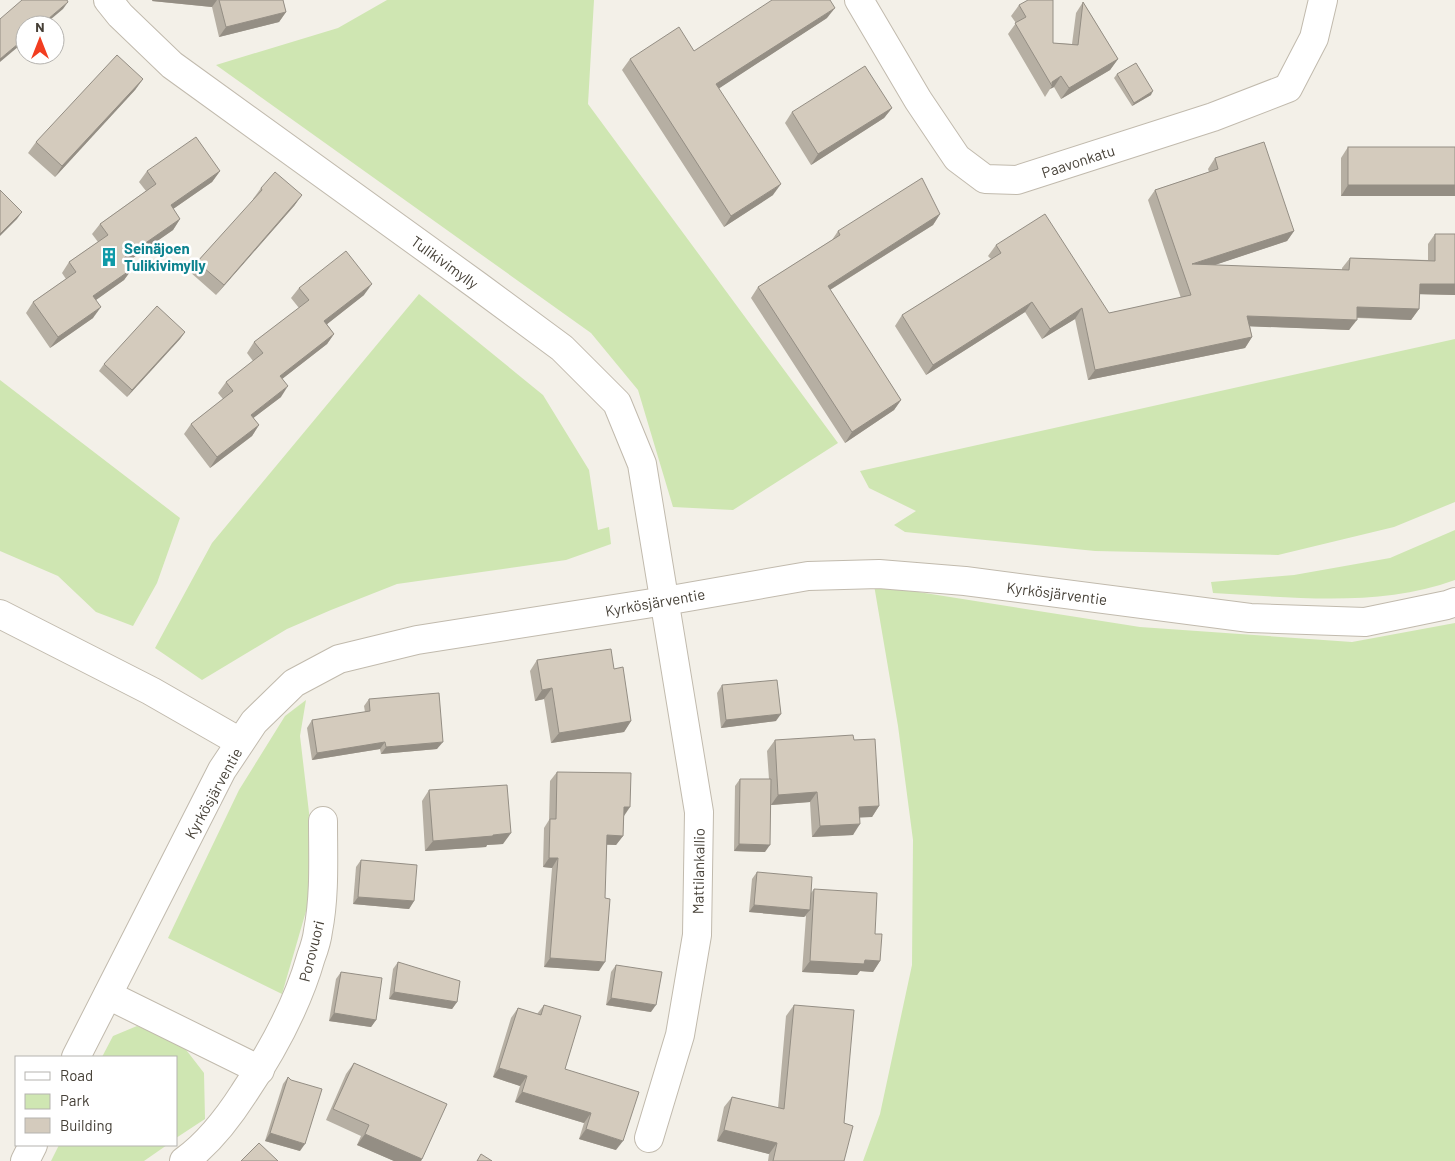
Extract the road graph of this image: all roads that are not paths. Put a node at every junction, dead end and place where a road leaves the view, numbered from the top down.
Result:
1 (108, 0) edge
2 (859, 0) edge
3 (1323, 0) edge
4 (665, 601) junction
5 (1455, 602) edge
6 (0, 614) edge
7 (240, 742) junction
8 (323, 822) dead end
9 (108, 995) junction
10 (77, 1056) edge
11 (260, 1070) junction
12 (650, 1138) dead end
13 (32, 1146) edge
14 (25, 1161) edge
15 (184, 1161) edge

1 - 4 street, Tulikivimylly
2 - 3 street, Paavonkatu
4 - 5 street, Kyrkösjärventie
4 - 7 street, Kyrkösjärventie
4 - 12 street, Mattilankallio
6 - 7 street
7 - 9 street, Kyrkösjärventie
8 - 11 street, Porovuori
9 - 10 street, Kyrkösjärventie
9 - 11 street
11 - 15 street, Porovuori
13 - 14 street

